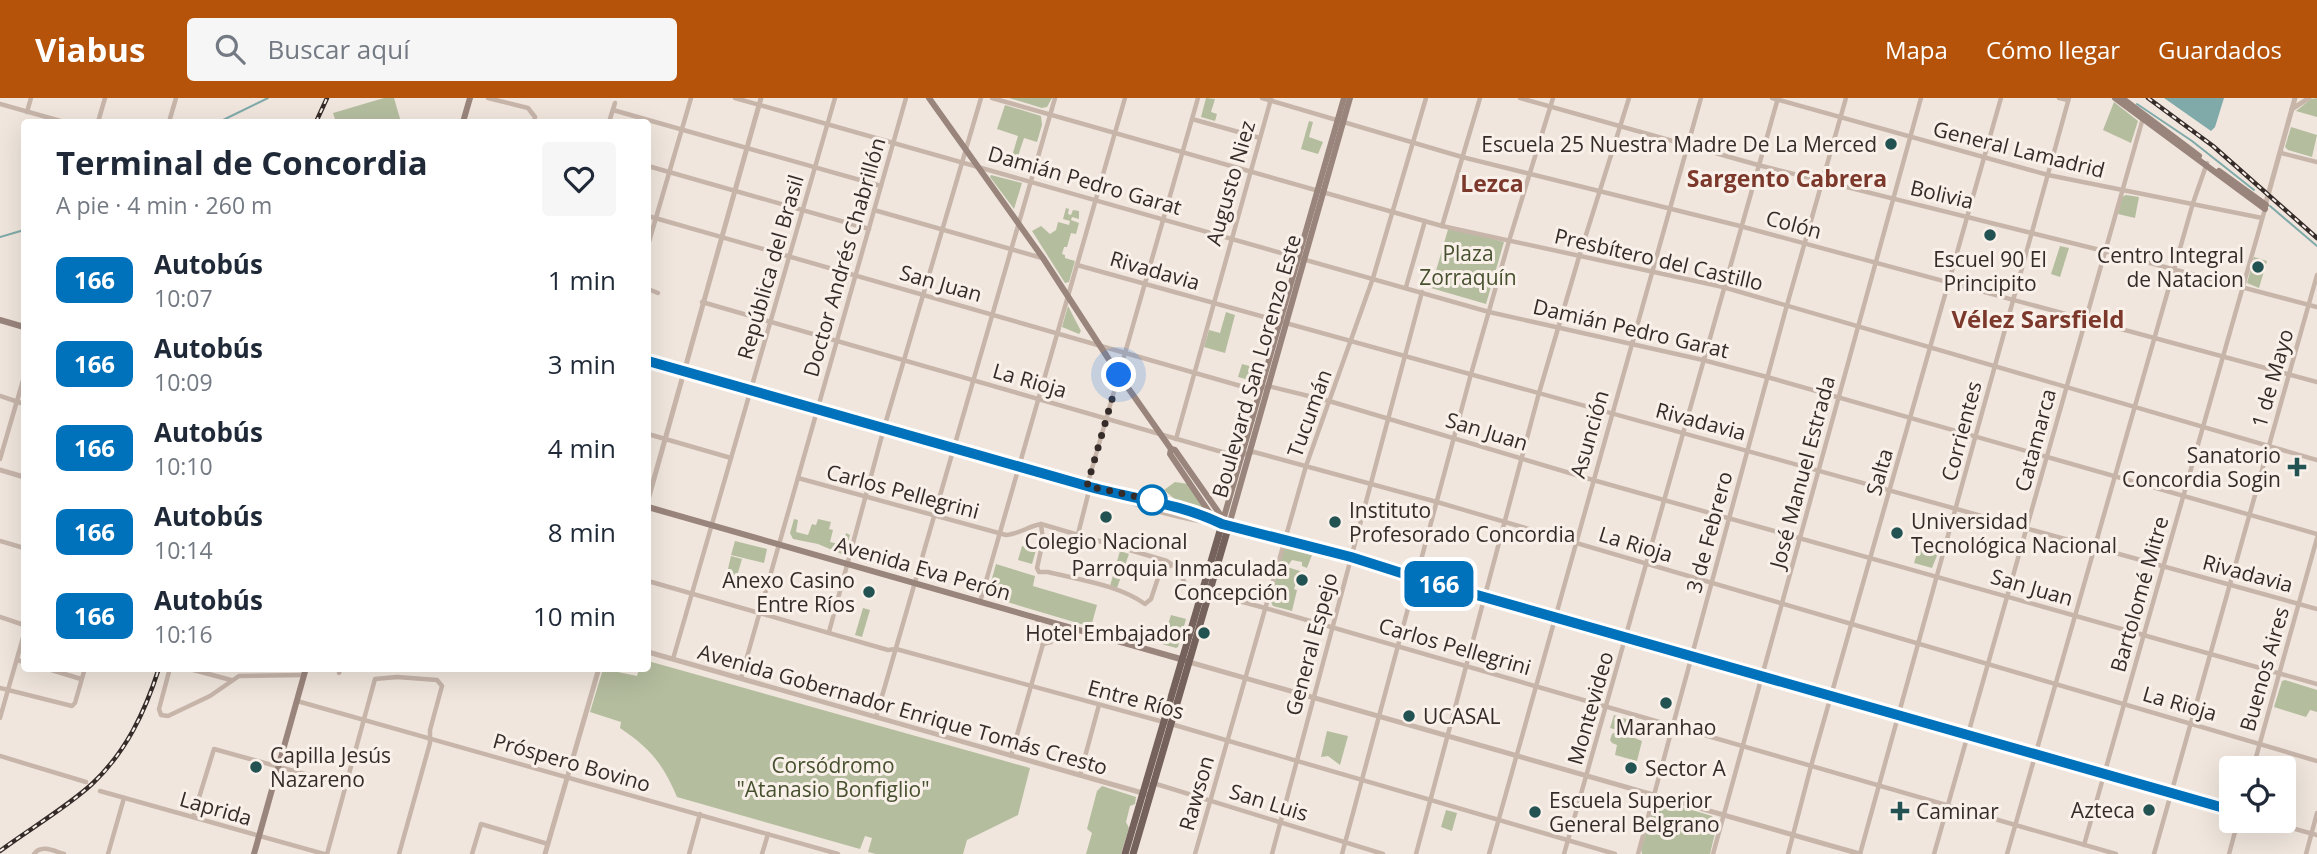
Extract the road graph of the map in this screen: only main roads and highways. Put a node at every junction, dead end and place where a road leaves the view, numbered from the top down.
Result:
1 (470, 98) edge
2 (929, 98) edge
3 (1344, 98) edge
4 (1350, 98) edge
5 (2115, 98) edge
6 (2122, 98) edge
7 (2144, 117) junction
8 (464, 119) edge
9 (1340, 123) junction
10 (2265, 207) road end
11 (0, 320) edge
12 (21, 326) edge
13 (651, 508) edge
14 (1225, 523) junction
15 (1186, 661) junction
16 (306, 672) edge
17 (1168, 723) junction
18 (1146, 792) junction
19 (254, 854) edge
20 (1125, 854) edge
21 (1133, 854) edge

1 - 8 main road
2 - 14 main road
3 - 9 main road, Boulevard San Lorenzo Este
4 - 9 main road, Boulevard San Lorenzo Este
5 - 7 main road
6 - 7 main road
7 - 10 main road
9 - 14 main road, Boulevard San Lorenzo Este
11 - 12 main road
13 - 15 main road, Avenida Eva Perón
14 - 15 main road, Boulevard San Lorenzo Este
15 - 17 main road, Boulevard San Lorenzo Este
16 - 19 main road
17 - 18 main road
17 - 18 main road
18 - 20 main road
18 - 21 main road

